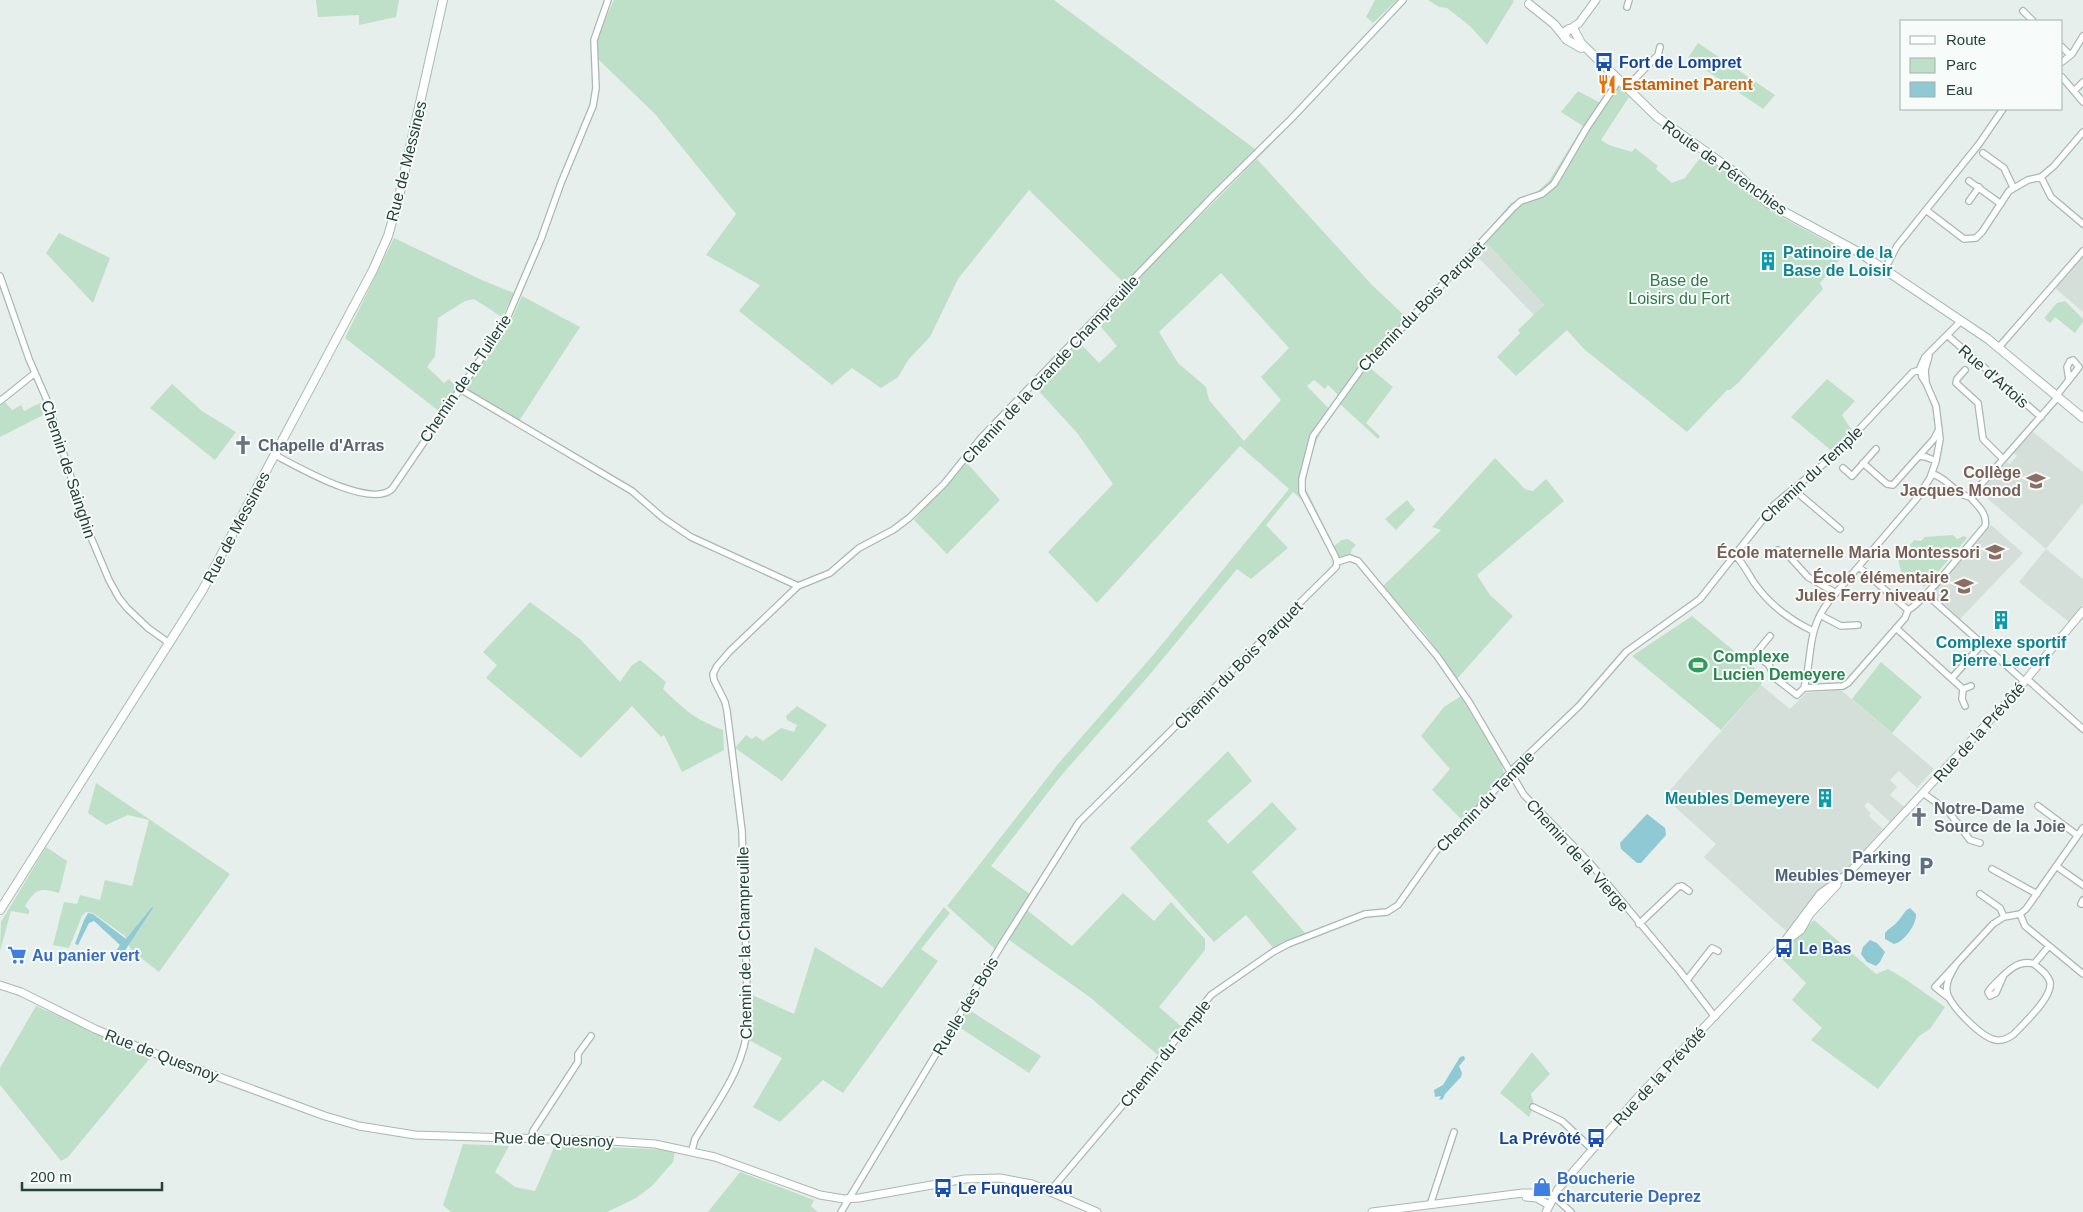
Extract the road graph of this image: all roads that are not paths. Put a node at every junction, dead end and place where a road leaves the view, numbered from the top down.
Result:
1 (443, 0) edge
2 (608, 0) edge
3 (1402, 0) edge
4 (1520, 0) edge
5 (1596, 0) edge
6 (1629, 0) edge
7 (1627, 7) dead end
8 (2023, 11) dead end
9 (2032, 20) edge
10 (1571, 34) junction
11 (2083, 36) edge
12 (1660, 47) dead end
13 (2063, 48) edge
14 (2071, 52) junction
15 (2063, 56) edge
16 (2063, 61) edge
17 (2063, 78) edge
18 (1619, 80) junction
19 (2083, 82) edge
20 (1626, 88) junction
21 (2074, 91) junction
22 (2083, 102) edge
23 (2002, 110) edge
24 (2083, 132) edge
25 (1983, 152) dead end
26 (2041, 177) junction
27 (1970, 181) dead end
28 (2014, 187) junction
29 (1979, 188) junction
30 (1969, 201) dead end
31 (2001, 204) junction
32 (1926, 210) junction
33 (2083, 224) edge
34 (2083, 251) edge
35 (1885, 270) junction
36 (0, 276) edge
37 (1961, 321) junction
38 (1947, 335) junction
39 (1999, 347) junction
40 (1965, 370) dead end
41 (1922, 373) junction
42 (35, 374) junction
43 (2069, 380) dead end
44 (460, 389) junction
45 (2057, 397) junction
46 (0, 401) edge
47 (2040, 417) junction
48 (2083, 418) edge
49 (1939, 428) junction
50 (1876, 449) dead end
51 (1925, 453) junction
52 (274, 455) junction
53 (2003, 459) junction
54 (1936, 461) junction
55 (1863, 463) junction
56 (1843, 468) dead end
57 (1932, 474) junction
58 (1793, 489) junction
59 (1970, 497) junction
60 (1840, 529) dead end
61 (1778, 550) dead end
62 (1734, 555) junction
63 (1337, 562) junction
64 (1859, 567) junction
65 (798, 586) junction
66 (1836, 593) junction
67 (1926, 594) junction
68 (1908, 610) junction
69 (2083, 611) edge
70 (1820, 615) junction
71 (1858, 626) dead end
72 (1896, 628) junction
73 (1813, 631) junction
74 (1770, 636) dead end
75 (169, 643) junction
76 (1983, 643) junction
77 (1952, 678) junction
78 (2026, 680) junction
79 (1971, 686) dead end
80 (1804, 688) junction
81 (1963, 689) junction
82 (1965, 706) dead end
83 (2083, 729) edge
84 (732, 752) joint
85 (1510, 772) junction
86 (1923, 794) junction
87 (2038, 806) dead end
88 (1085, 816) joint
89 (2083, 828) edge
90 (2078, 835) junction
91 (1980, 843) dead end
92 (2056, 866) junction
93 (1992, 870) dead end
94 (2083, 885) edge
95 (1689, 891) dead end
96 (1980, 894) dead end
97 (2037, 894) junction
98 (0, 910) edge
99 (2020, 914) junction
100 (2004, 917) junction
101 (1639, 924) junction
102 (2049, 946) junction
103 (1718, 951) dead end
104 (1957, 964) junction
105 (2034, 964) junction
106 (2083, 974) edge
107 (2003, 977) dead end
108 (0, 979) edge
109 (1687, 980) junction
110 (0, 985) edge
111 (21, 992) junction
112 (1949, 998) junction
113 (1715, 1016) junction
114 (591, 1036) dead end
115 (1533, 1107) dead end
116 (1454, 1132) dead end
117 (530, 1138) junction
118 (1592, 1149) junction
119 (692, 1150) junction
120 (1050, 1191) junction
121 (1553, 1196) junction
122 (1495, 1198) junction
123 (849, 1199) junction
124 (1430, 1205) junction
125 (1548, 1208) edge
126 (841, 1212) edge
127 (1097, 1212) edge
128 (1372, 1212) edge
129 (1572, 1212) edge

1 - 52 main road, Rue de Messines
2 - 44 street, Chemin de la Tuilerie
3 - 65 street, Chemin de la Grande Champreuille
4 - 10 main road, Route de Pérenchies
5 - 10 street
6 - 7 street
8 - 9 street
10 - 18 main road, Route de Pérenchies
11 - 14 street
12 - 20 street
13 - 14 street
14 - 15 street
14 - 16 street
17 - 21 street
18 - 20 main road, Route de Pérenchies
18 - 63 street, Chemin du Bois Parquet
19 - 21 street
20 - 35 main road, Route de Pérenchies
21 - 22 street
23 - 32 street
24 - 26 street
25 - 28 street
26 - 28 street
26 - 33 street
27 - 29 street
28 - 31 street
29 - 30 street
29 - 31 street
31 - 32 street
32 - 35 street
34 - 39 street
35 - 37 main road, Route de Pérenchies
36 - 42 street, Chemin de Sainghin
37 - 38 street
37 - 39 main road, Route de Pérenchies
38 - 41 street
38 - 47 street, Rue d'Artois
39 - 45 main road, Route de Pérenchies
40 - 53 street
41 - 49 street
41 - 58 street, Chemin du Temple
42 - 46 street
42 - 75 street, Chemin de Sainghin
43 - 45 street
44 - 52 street, Chemin de la Tuilerie
44 - 65 street
45 - 47 street
45 - 48 main road, Route de Pérenchies
47 - 53 street
49 - 51 street
49 - 54 street
50 - 55 street
51 - 54 street
51 - 55 street
52 - 75 main road, Rue de Messines
53 - 59 street
54 - 57 street
55 - 56 street
57 - 59 street
57 - 64 street
58 - 60 street
58 - 62 street, Chemin du Temple
59 - 67 street
61 - 66 street
62 - 73 street
62 - 85 street, Chemin du Temple
63 - 85 street, Chemin de la Vierge
63 - 88 street, Chemin du Bois Parquet
64 - 66 street
64 - 68 street
65 - 84 street, Chemin de la Grande Champreuille
66 - 70 street
67 - 68 street
67 - 76 street
68 - 72 street
69 - 78 street, Rue de la Prévôté
70 - 71 street
70 - 73 street
72 - 77 street
72 - 80 street
73 - 80 street
74 - 80 street
75 - 98 main road, Rue de Messines
76 - 77 street
76 - 78 street
77 - 81 street
78 - 83 street
78 - 86 street, Rue de la Prévôté
79 - 81 street
81 - 82 street
84 - 119 street, Chemin de la Champreuille
85 - 101 street, Chemin de la Vierge
85 - 120 street, Chemin du Temple
86 - 91 street
86 - 113 street, Rue de la Prévôté
87 - 90 street
88 - 123 street, Ruelle des Bois
89 - 90 street
90 - 92 street
92 - 94 street
92 - 97 street
93 - 97 street
95 - 101 street
96 - 100 street
97 - 99 street
99 - 100 street
99 - 102 street
100 - 104 street
101 - 109 street, Chemin de la Vierge
102 - 105 street
102 - 106 street
103 - 109 street
104 - 112 street
104 - 112 street
105 - 107 street
105 - 112 street
108 - 111 street, Rue de Quesnoy
109 - 113 street, Chemin de la Vierge
110 - 111 street, Rue de Quesnoy
111 - 117 street, Rue de Quesnoy
113 - 118 street, Rue de la Prévôté
114 - 117 street
115 - 118 street
116 - 124 street
117 - 119 street, Rue de Quesnoy
118 - 121 street, Rue de la Prévôté
119 - 123 street, Rue de Quesnoy
120 - 123 street, Rue de Quesnoy
120 - 127 street, Rue de Quesnoy
121 - 122 street
121 - 125 street, Rue de la Prévôté
121 - 129 street
122 - 124 street
122 - 125 street
123 - 126 street, Ruelle des Bois
124 - 128 street

